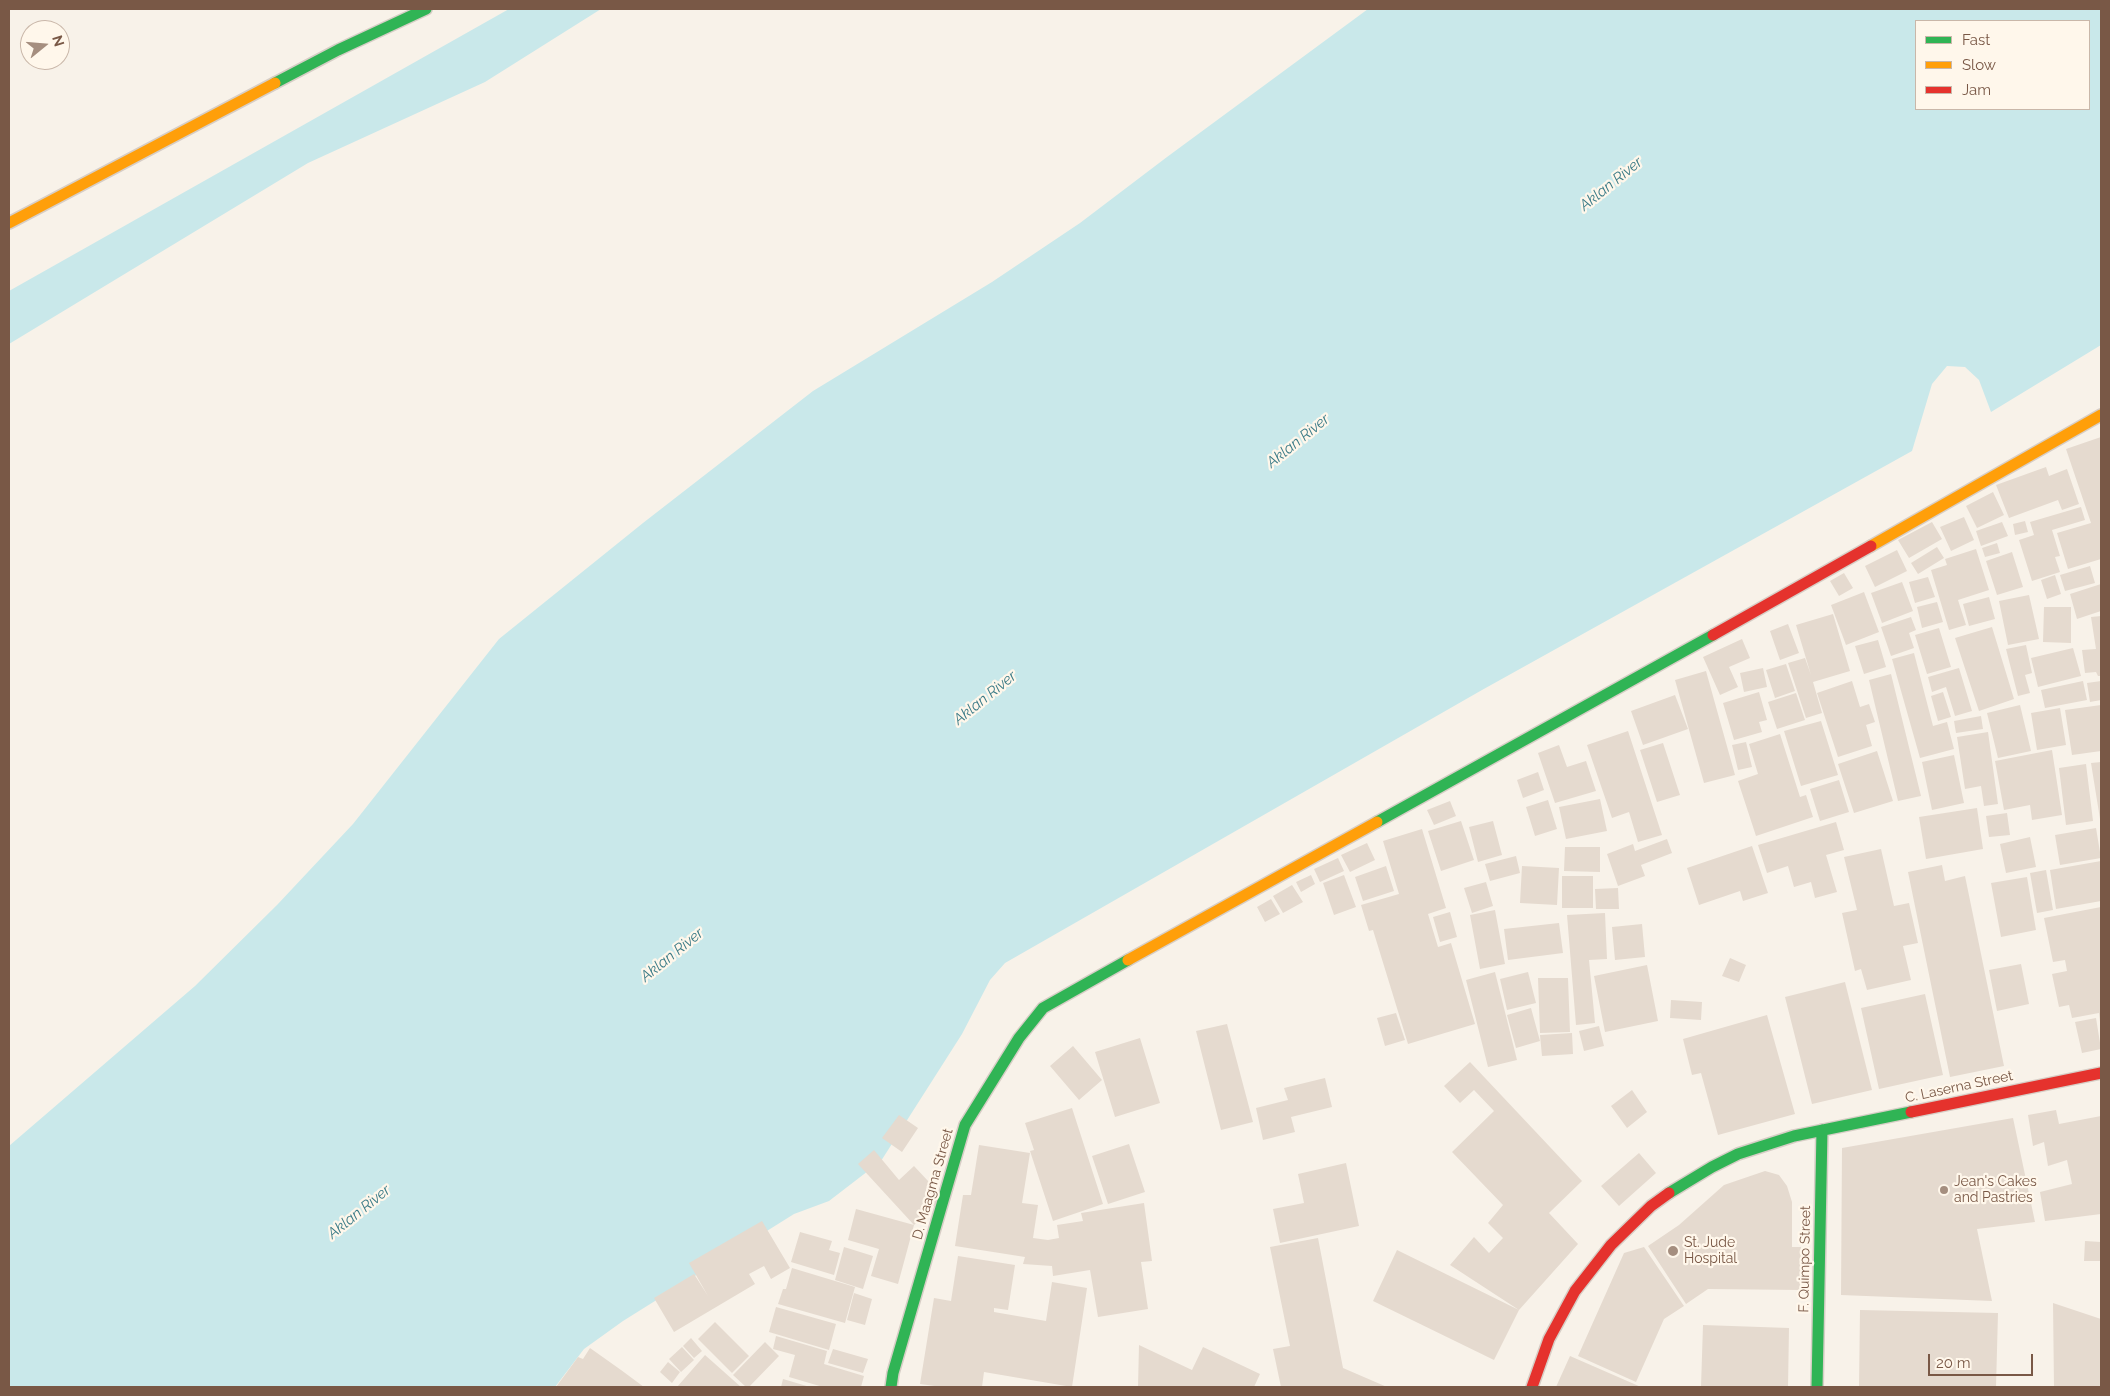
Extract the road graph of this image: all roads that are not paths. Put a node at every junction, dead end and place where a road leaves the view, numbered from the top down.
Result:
1 (426, 9) edge
2 (9, 223) edge
3 (2101, 415) edge
4 (2101, 1073) edge
5 (1822, 1130) junction
6 (891, 1387) edge
7 (1532, 1387) edge
8 (1817, 1387) edge

1 - 2 street
3 - 6 street, D. Maagma Street
4 - 5 street, C. Laserna Street
5 - 7 street, C. Laserna Street
5 - 8 street, F. Quimpo Street

